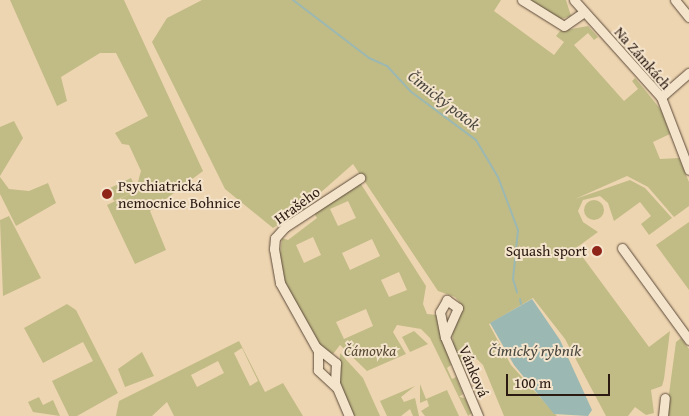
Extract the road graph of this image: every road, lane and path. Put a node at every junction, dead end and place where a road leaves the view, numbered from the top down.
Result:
1 (522, 0) edge
2 (574, 0) edge
3 (674, 0) edge
4 (584, 12) junction
5 (689, 17) edge
6 (689, 73) edge
7 (661, 97) junction
8 (689, 170) edge
9 (360, 178) dead end
10 (622, 248) dead end
11 (445, 338) junction
12 (689, 340) edge
13 (316, 347) junction
14 (336, 387) junction
15 (665, 398) dead end
16 (349, 416) edge
17 (478, 416) edge
18 (663, 416) edge

1 - 4 street
2 - 4 street, Na Zámkách
3 - 5 street
4 - 7 street, Na Zámkách
6 - 7 street
7 - 8 street, Na Zámkách
9 - 13 street, Hrašeho
10 - 12 street
11 - 11 street, Vánková
11 - 17 street, Vánková
13 - 14 street, Hrašeho
13 - 14 street, Hrašeho
14 - 16 street, Hrašeho
15 - 18 street

